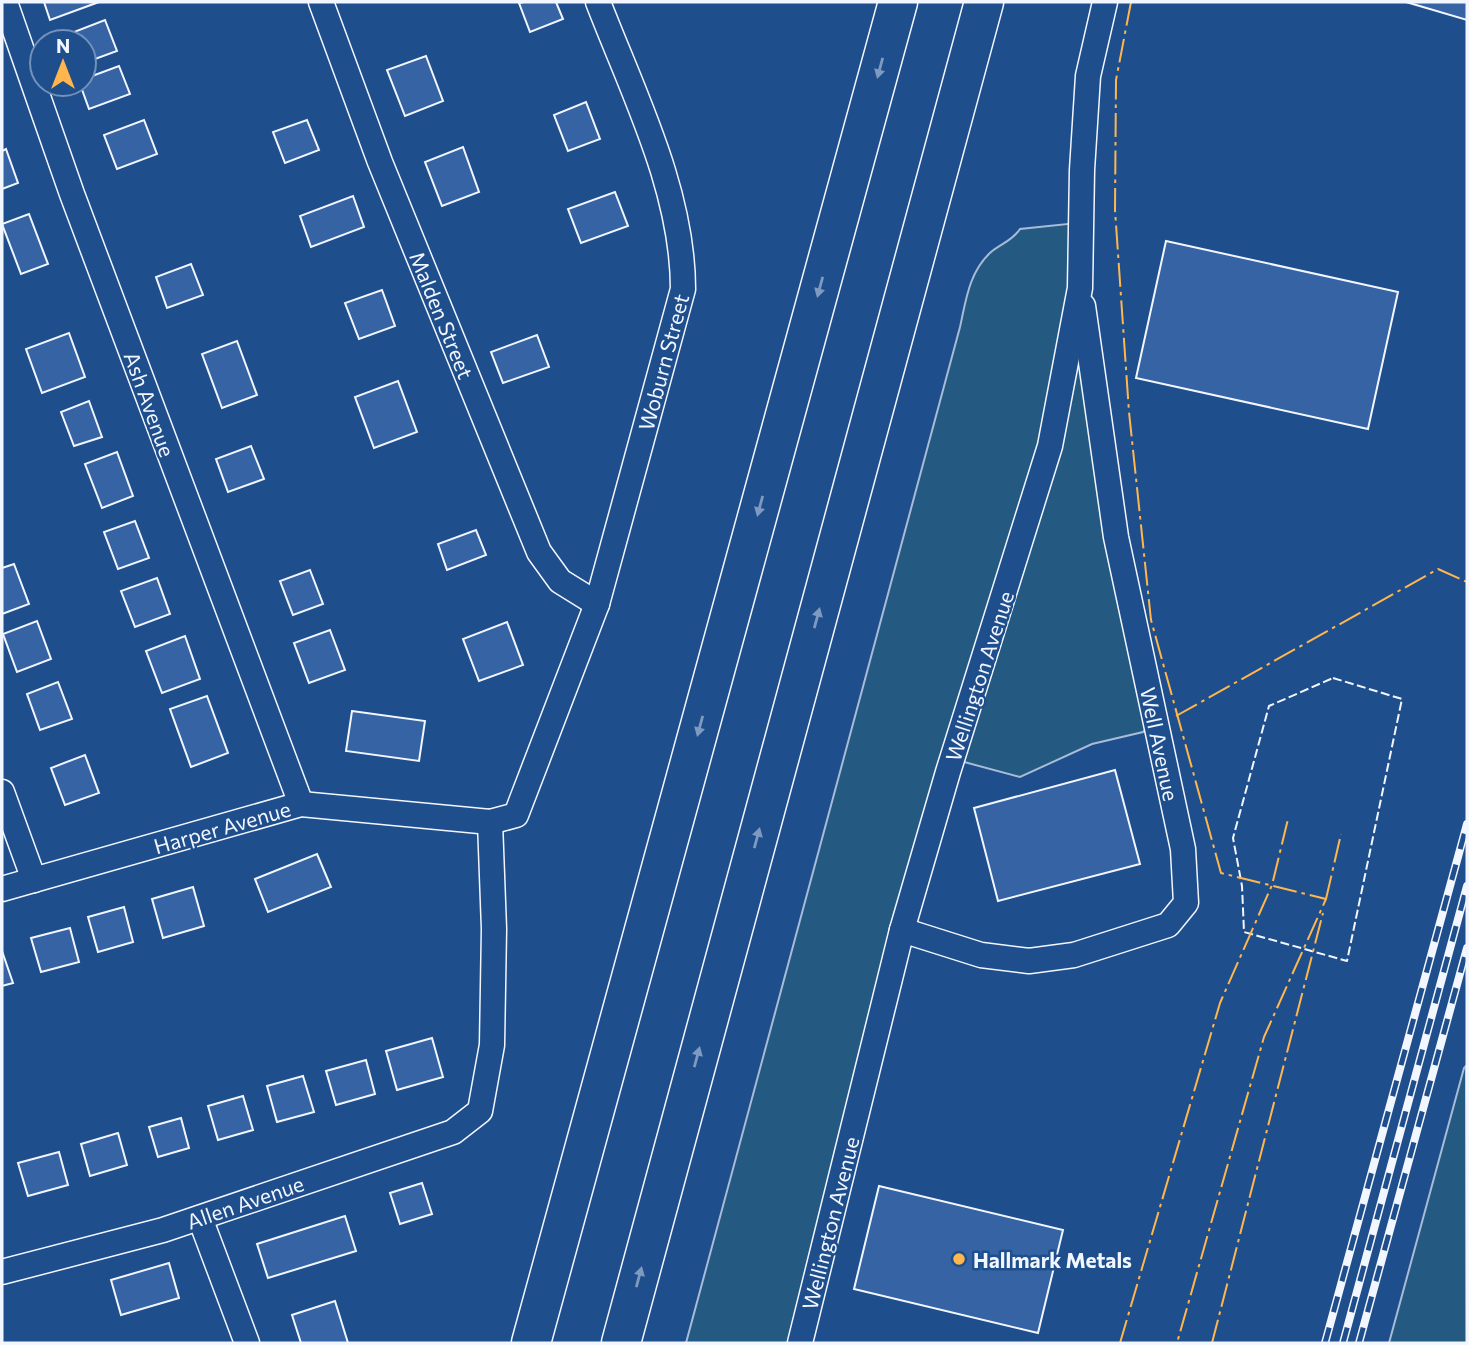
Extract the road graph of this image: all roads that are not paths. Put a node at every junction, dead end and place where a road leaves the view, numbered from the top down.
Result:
1 (5, 2) edge
2 (321, 2) edge
3 (598, 2) edge
4 (898, 2) edge
5 (984, 2) edge
6 (1105, 2) edge
7 (1080, 288) junction
8 (597, 604) junction
9 (2, 792) edge
10 (301, 804) junction
11 (490, 822) junction
12 (34, 880) junction
13 (2, 889) edge
14 (902, 930) junction
15 (200, 1218) junction
16 (2, 1272) edge
17 (247, 1343) edge
18 (531, 1343) edge
19 (621, 1343) edge
20 (800, 1343) edge

1 - 10 street, Ash Avenue
2 - 8 street, Malden Street
3 - 8 street, Woburn Street
4 -> 18 highway
19 -> 5 highway
6 - 7 street, Wellington Avenue
7 - 14 street, Wellington Avenue
7 - 14 street, Well Avenue
8 - 11 street
9 - 12 street
10 - 11 street, Harper Avenue
10 - 12 street, Harper Avenue
11 - 15 street, Allen Avenue
12 - 13 street, Harper Avenue
14 - 20 street, Wellington Avenue
15 - 16 street, Allen Avenue
15 - 17 street

